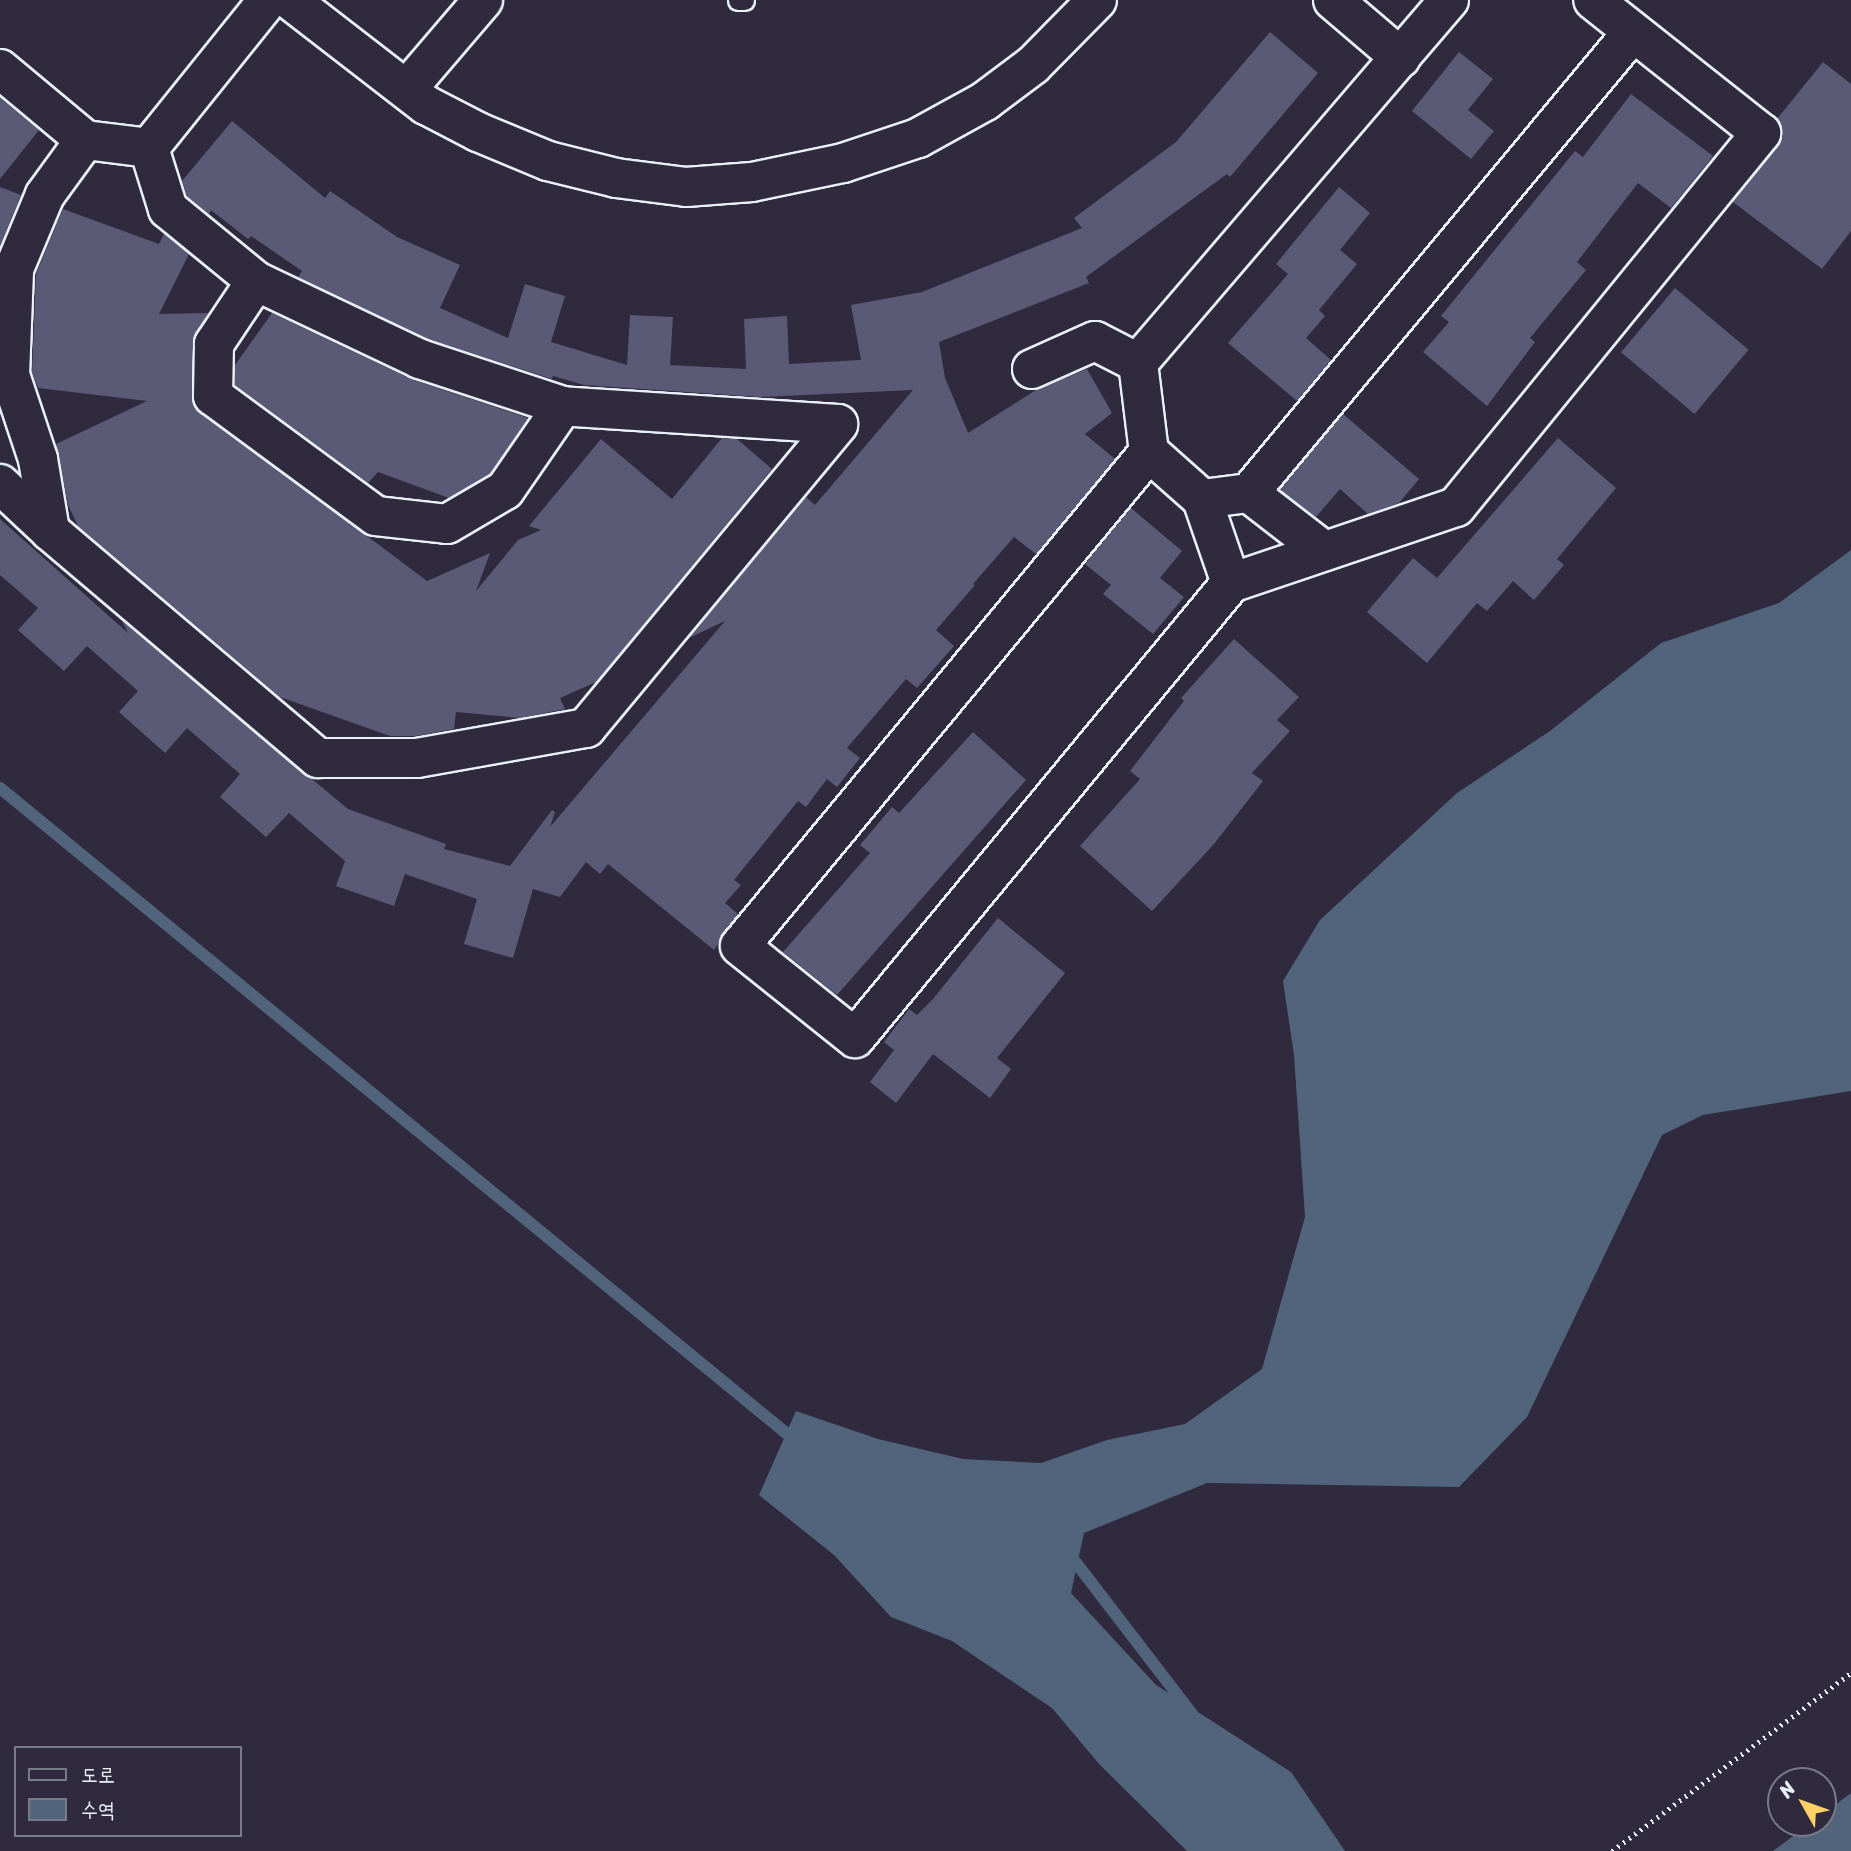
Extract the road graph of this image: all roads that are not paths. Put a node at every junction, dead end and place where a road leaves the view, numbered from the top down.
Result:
1 (268, 0) edge
2 (290, 0) edge
3 (483, 0) edge
4 (738, 0) edge
5 (744, 0) edge
6 (1097, 0) edge
7 (1333, 0) edge
8 (1449, 0) edge
9 (1594, 0) edge
10 (1633, 32) junction
11 (1401, 58) junction
12 (0, 69) edge
13 (407, 89) junction
14 (85, 140) junction
15 (149, 148) junction
16 (256, 281) junction
17 (1138, 363) junction
18 (1032, 369) dead end
19 (563, 406) junction
20 (1149, 452) junction
21 (0, 484) edge
22 (1249, 493) junction
23 (1202, 499) junction
24 (50, 531) junction
25 (1324, 551) junction
26 (1231, 583) junction

1 - 15 street
2 - 13 street
3 - 13 street
4 - 5 lane
6 - 13 street
7 - 11 street
8 - 11 street
9 - 10 street
10 - 22 street
10 - 25 street
11 - 17 street
12 - 14 street
14 - 15 street
14 - 24 street
15 - 16 street
16 - 19 street
16 - 19 street
17 - 18 street
17 - 20 street
19 - 24 street
20 - 23 street
20 - 26 street
21 - 24 street
22 - 23 street
22 - 25 street
23 - 26 street
25 - 26 street

